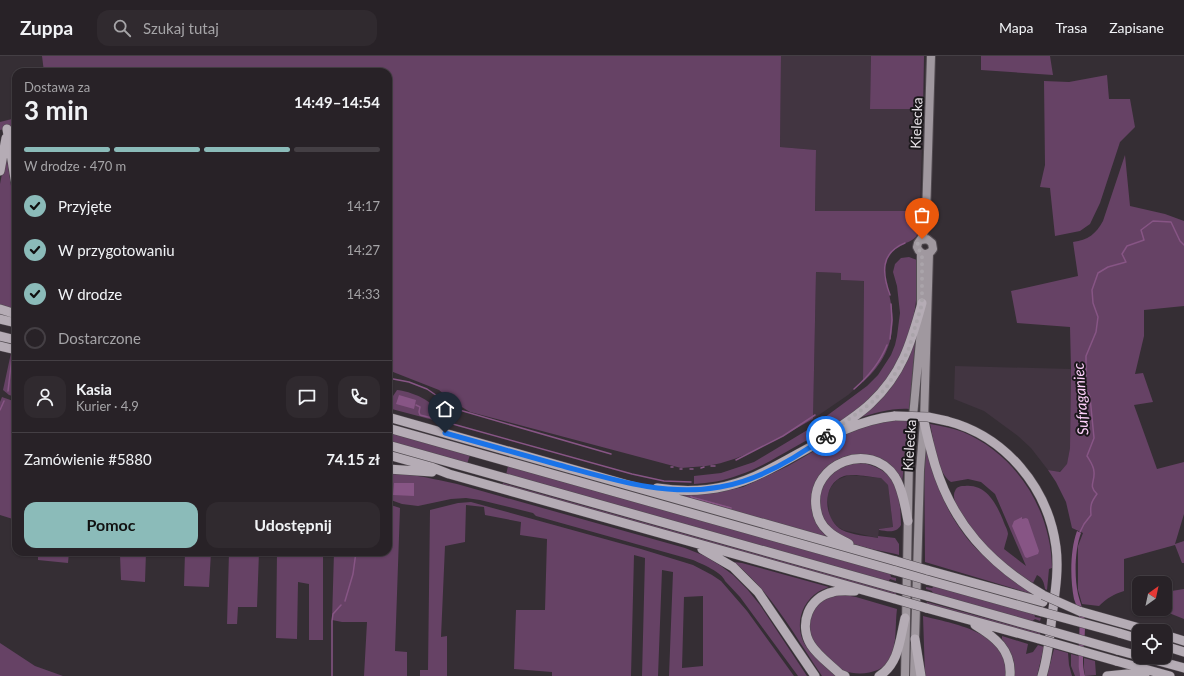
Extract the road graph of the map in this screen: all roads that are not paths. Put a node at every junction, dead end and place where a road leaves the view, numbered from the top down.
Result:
1 (931, 56) edge
2 (12, 160) edge
3 (0, 171) edge
4 (924, 239) junction
5 (925, 253) junction
6 (922, 304) junction
7 (0, 309) edge
8 (12, 317) edge
9 (12, 318) edge
10 (0, 319) edge
11 (2, 346) edge
12 (12, 349) edge
13 (392, 418) edge
14 (924, 421) junction
15 (392, 429) edge
16 (392, 446) edge
17 (813, 446) junction
18 (392, 456) edge
19 (392, 470) edge
20 (449, 474) junction
21 (624, 483) junction
22 (908, 521) junction
23 (684, 540) junction
24 (866, 553) junction
25 (872, 592) junction
26 (1043, 598) junction
27 (905, 618) junction
28 (965, 618) junction
29 (1132, 626) edge
30 (1132, 637) edge
31 (1172, 637) edge
32 (915, 639) junction
33 (1184, 641) edge
34 (1172, 648) edge
35 (1184, 652) edge
36 (1132, 654) edge
37 (803, 658) junction
38 (1169, 664) edge
39 (1184, 668) edge
40 (810, 676) edge
41 (815, 676) edge
42 (845, 676) edge
43 (879, 676) edge
44 (905, 676) edge
45 (914, 676) edge
46 (921, 676) edge
47 (1010, 676) edge
48 (1042, 676) edge
49 (1108, 676) edge
50 (1145, 676) edge
51 (1170, 676) edge

1 - 4 main road, Kielecka
2 - 3 highway
4 - 5 main road
4 - 5 main road
5 - 6 main road, Kielecka
5 - 14 main road, Kielecka
6 - 17 highway
6 - 22 main road, Kielecka
7 - 8 highway
9 - 10 highway
11 - 12 highway
13 - 21 highway
14 - 26 highway
14 - 32 main road, Kielecka
15 - 30 highway, bridge
16 - 36 highway, bridge
17 - 21 highway
17 - 48 highway, bridge
18 - 20 highway
19 - 20 highway
20 - 23 highway
21 - 24 highway
22 - 24 highway
22 - 27 main road, Kielecka
23 - 25 highway
23 - 37 highway
24 - 26 highway, bridge
25 - 28 highway, bridge
25 - 42 highway
26 - 29 highway, bridge
27 - 43 highway
27 - 44 main road
28 - 47 highway
28 - 51 highway, bridge
31 - 33 highway
32 - 45 main road, Kielecka
32 - 46 highway
34 - 35 highway
37 - 40 highway
37 - 41 highway
38 - 39 highway
49 - 50 highway

